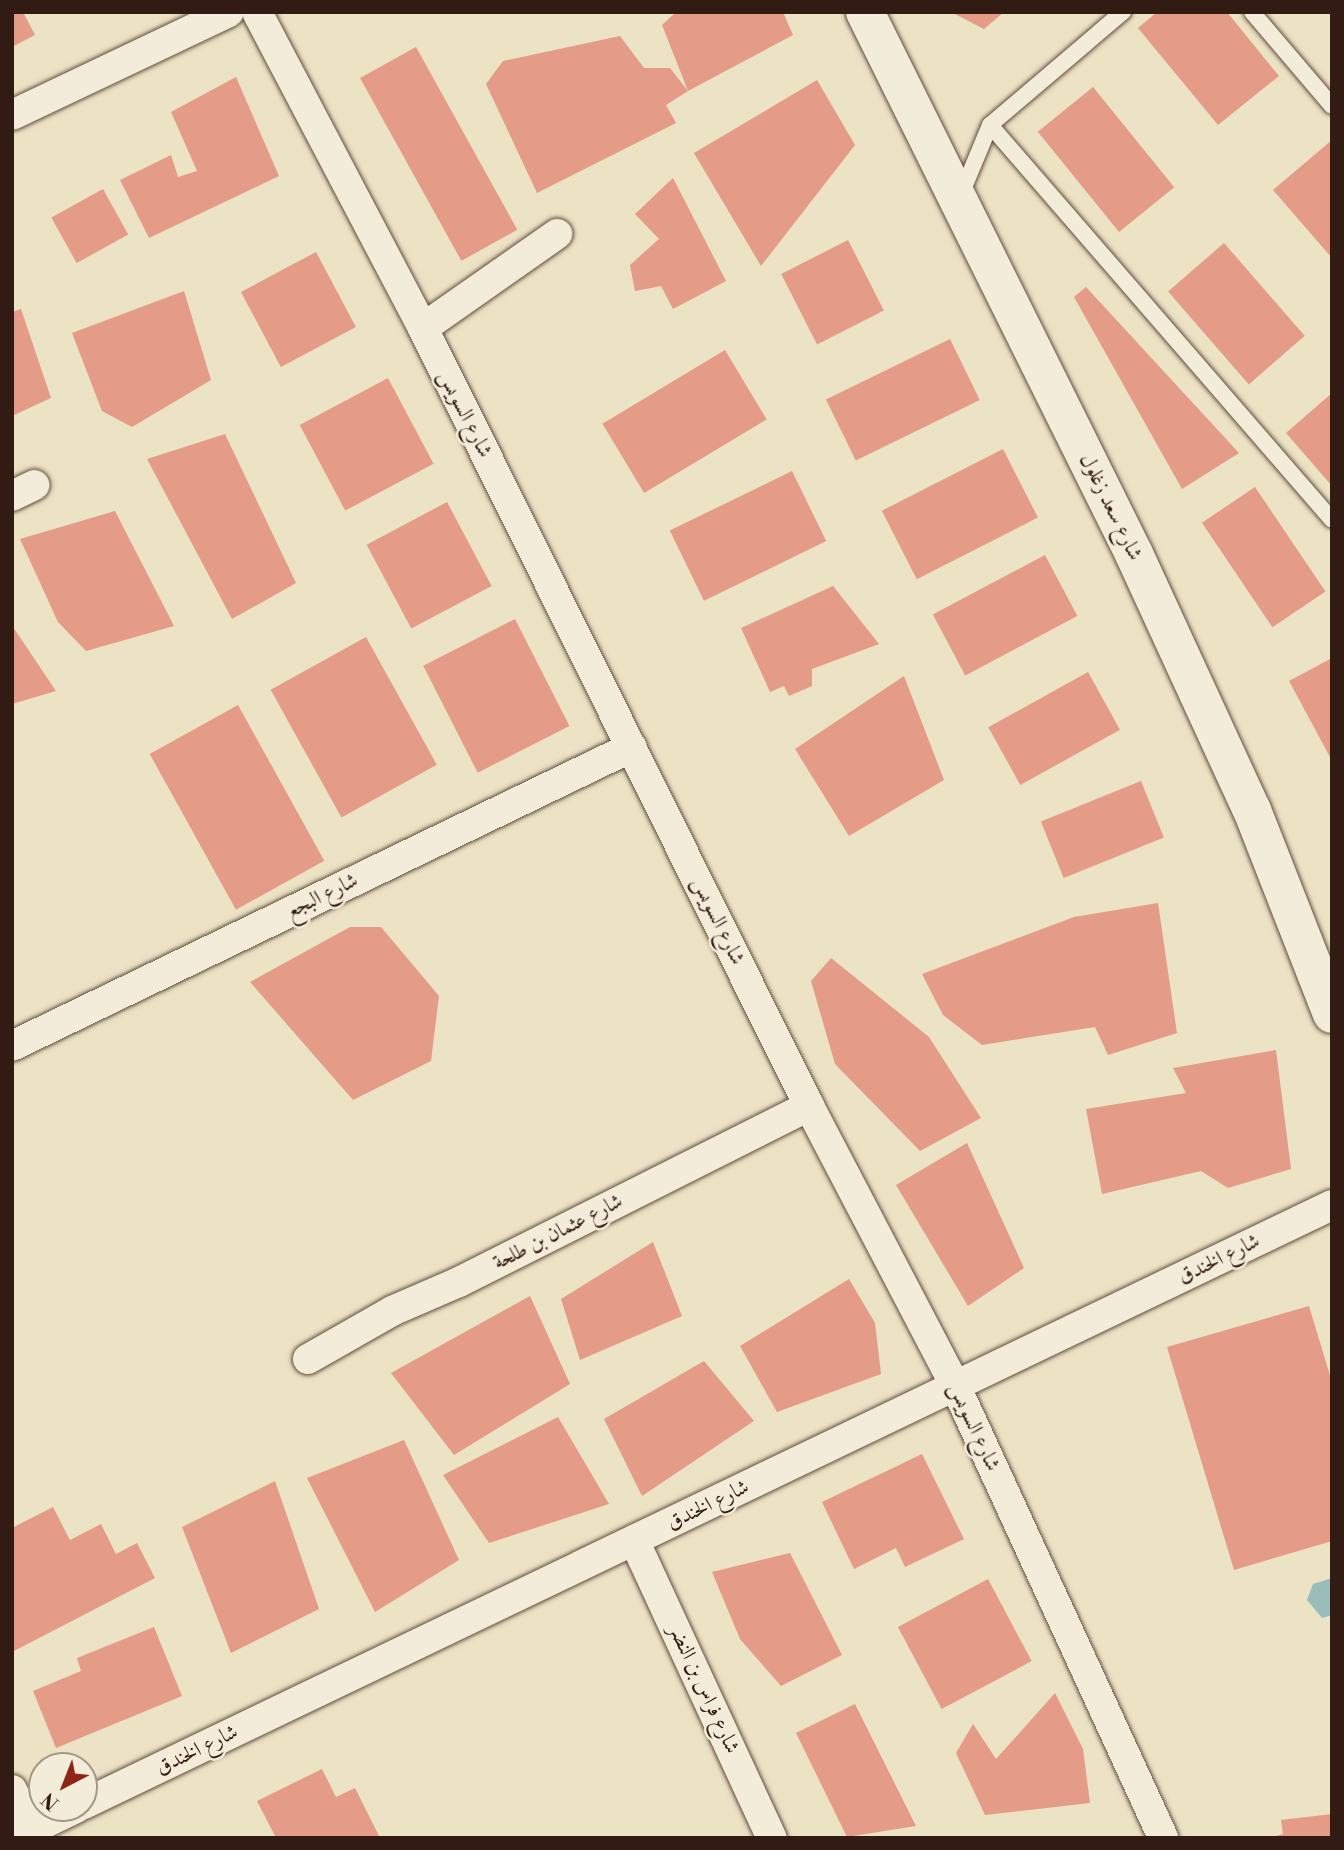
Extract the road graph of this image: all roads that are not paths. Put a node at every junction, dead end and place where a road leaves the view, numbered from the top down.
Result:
1 (229, 12) edge
2 (257, 12) edge
3 (865, 12) edge
4 (1123, 12) edge
5 (1252, 12) edge
6 (1332, 106) edge
7 (12, 115) edge
8 (990, 125) junction
9 (959, 199) junction
10 (557, 234) dead end
11 (423, 328) junction
12 (1332, 520) edge
13 (632, 747) junction
14 (1332, 1014) edge
15 (12, 1046) edge
16 (809, 1106) junction
17 (1332, 1205) edge
18 (308, 1359) dead end
19 (955, 1385) junction
20 (634, 1540) junction
21 (12, 1790) edge
22 (98, 1797) edge
23 (51, 1822) edge
24 (27, 1835) edge
25 (772, 1838) edge
26 (1163, 1838) edge

1 - 7 street
2 - 11 street, شارع السويس
3 - 9 main road, شارع سعد زغلول
4 - 8 lane
5 - 6 lane
8 - 9 lane
8 - 12 lane
9 - 14 main road, شارع سعد زغلول
10 - 11 street
11 - 13 street, شارع السويس
13 - 15 street, شارع البجع
13 - 16 street, شارع السويس
16 - 18 street, شارع عثمان بن طلحة
16 - 19 street, شارع السويس
17 - 19 street, شارع الخندق
19 - 20 street, شارع الخندق
19 - 26 street, شارع السويس
20 - 22 street, شارع الخندق
20 - 25 street, شارع فراس بن النضر
21 - 24 street
23 - 24 street

